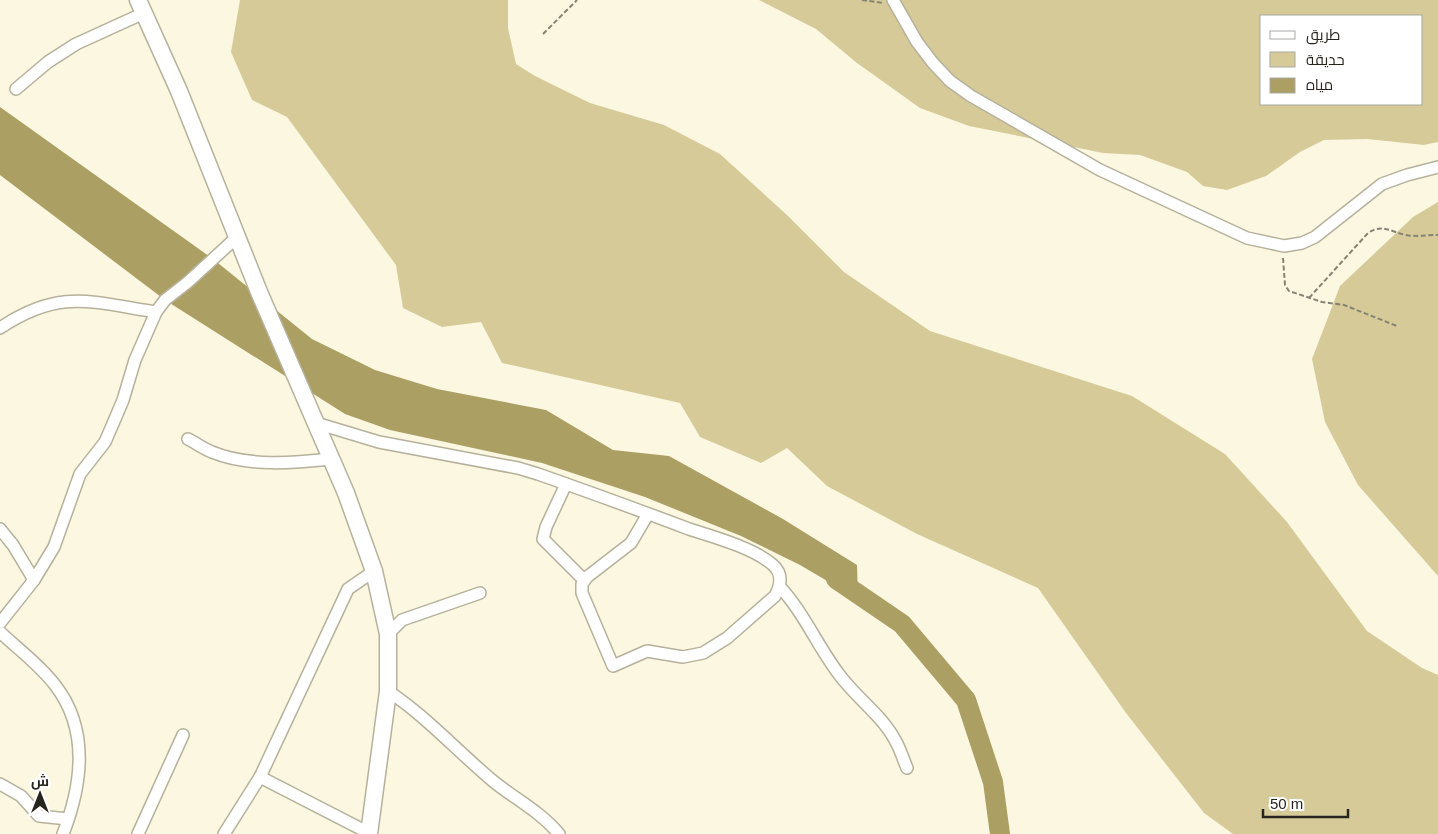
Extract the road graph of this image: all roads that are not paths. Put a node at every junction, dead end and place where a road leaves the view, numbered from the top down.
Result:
1 (894, 2) edge
2 (141, 7) edge
3 (16, 89) dead end
4 (1438, 167) edge
5 (237, 237) junction
6 (156, 312) junction
7 (0, 328) edge
8 (316, 423) junction
9 (188, 439) dead end
10 (331, 459) junction
11 (566, 484) junction
12 (648, 514) junction
13 (0, 529) edge
14 (374, 571) junction
15 (34, 580) junction
16 (584, 580) junction
17 (780, 587) junction
18 (480, 593) dead end
19 (0, 623) edge
20 (0, 632) edge
21 (388, 634) junction
22 (388, 690) junction
23 (183, 735) dead end
24 (907, 768) dead end
25 (260, 777) junction
26 (0, 784) edge
27 (68, 819) junction
28 (369, 833) edge
29 (63, 834) edge
30 (138, 834) edge
31 (224, 834) edge
32 (559, 834) edge

1 - 4 street
2 - 3 street
2 - 5 street
5 - 6 street
5 - 8 street
6 - 7 street
6 - 15 street
8 - 10 street
8 - 11 street
9 - 10 street
10 - 14 street
11 - 12 street
11 - 16 street
12 - 16 street
12 - 17 street
13 - 15 street
14 - 21 street
14 - 25 street
15 - 19 street
16 - 17 street
17 - 24 street
18 - 21 street
20 - 27 street
21 - 22 street
22 - 28 street
22 - 32 street
23 - 30 street
25 - 28 street
25 - 31 street
26 - 27 street
27 - 29 street

